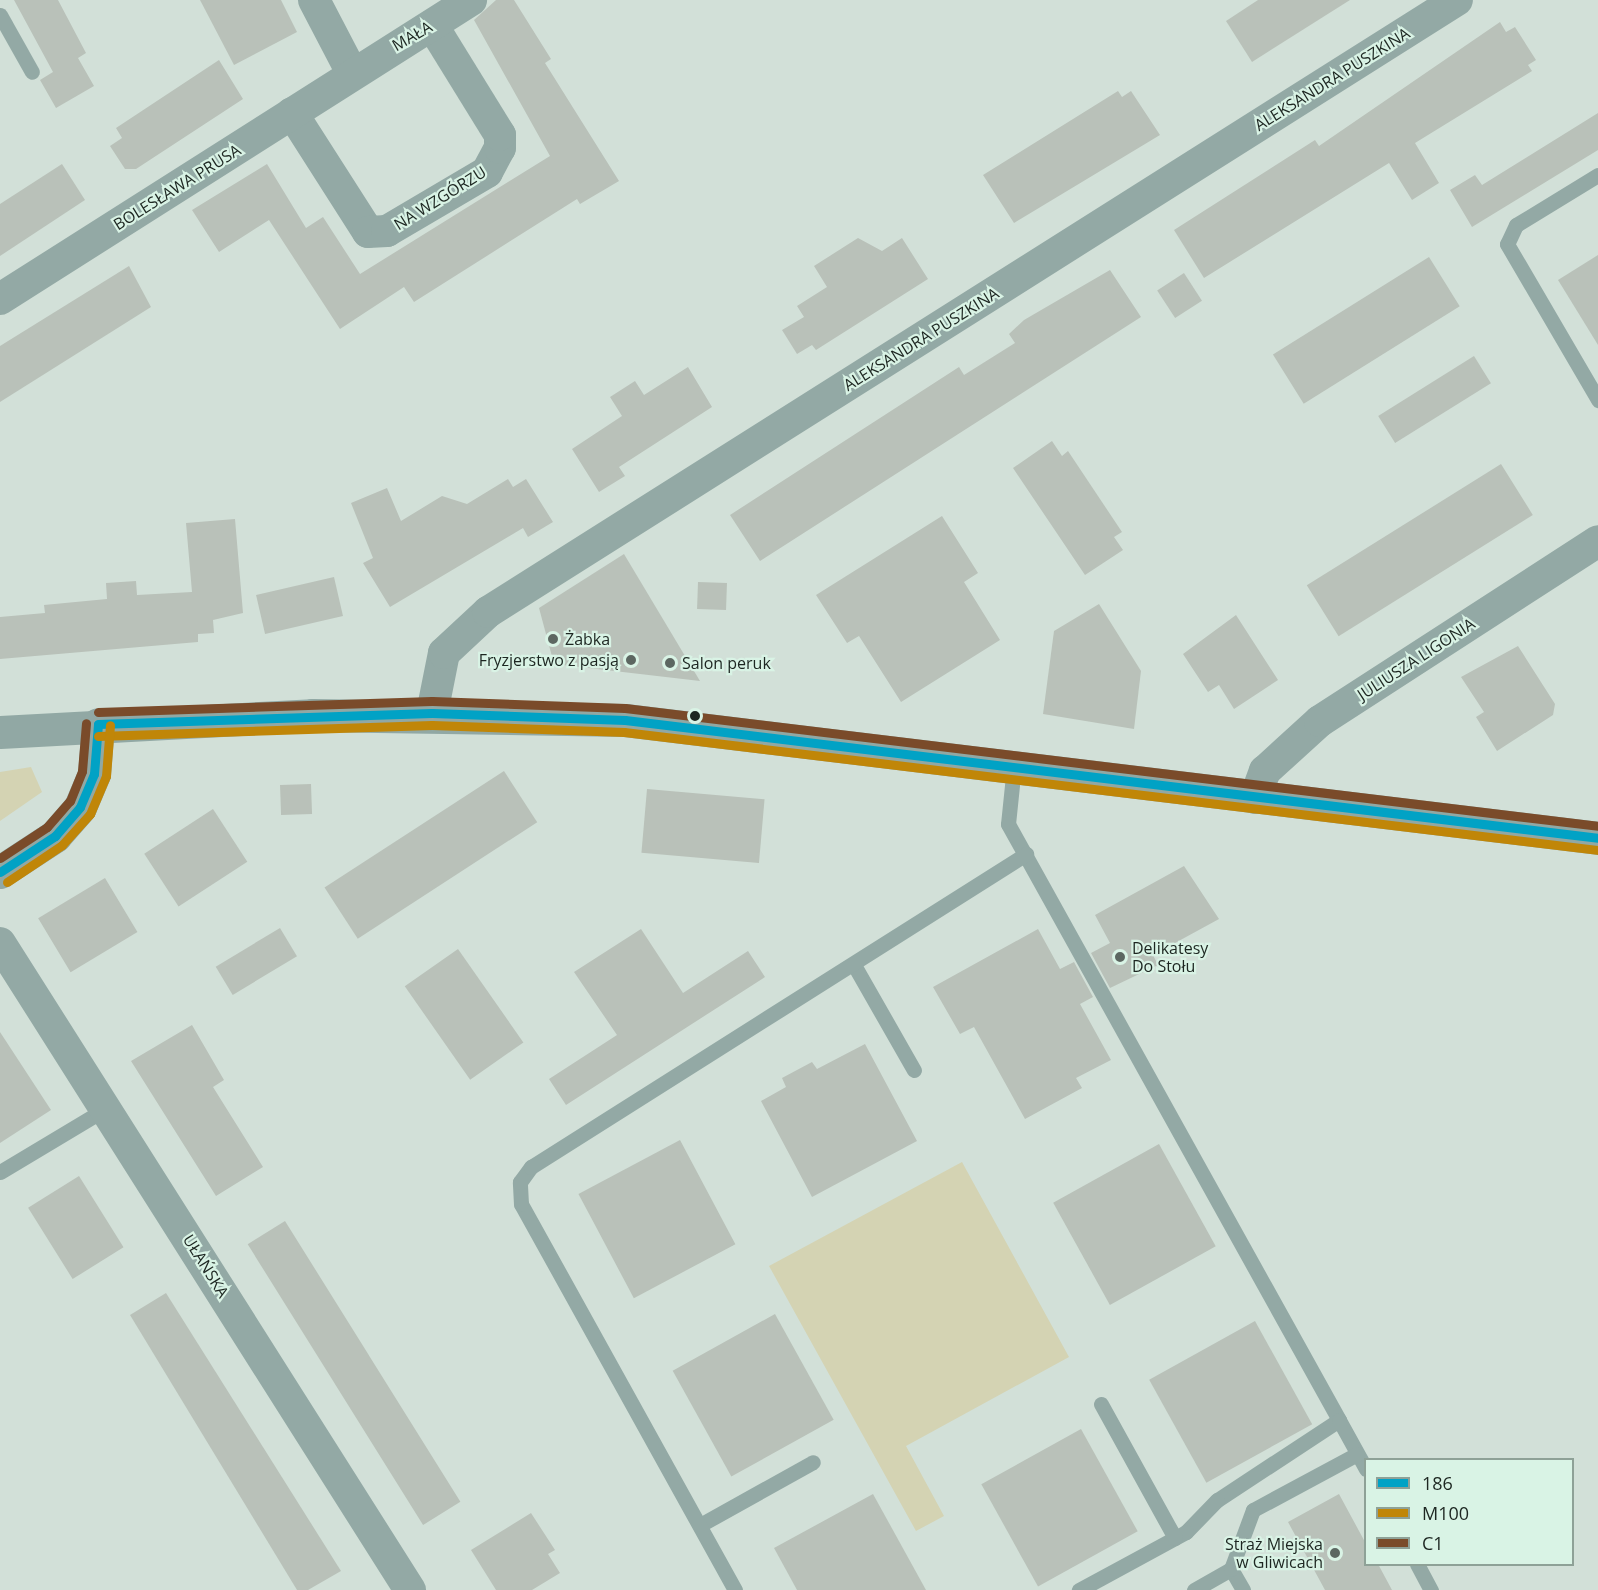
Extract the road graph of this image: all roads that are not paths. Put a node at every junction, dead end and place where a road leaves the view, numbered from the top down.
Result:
1 (314, 0) edge
2 (471, 0) edge
3 (1457, 0) edge
4 (0, 15) edge
5 (432, 25) junction
6 (32, 72) dead end
7 (351, 72) junction
8 (292, 113) junction
9 (1598, 175) edge
10 (0, 299) edge
11 (1598, 400) edge
12 (1598, 541) edge
13 (432, 713) junction
14 (98, 724) junction
15 (0, 732) edge
16 (1014, 766) junction
17 (1255, 798) junction
18 (1598, 838) edge
19 (1026, 854) junction
20 (0, 872) edge
21 (0, 943) edge
22 (854, 964) junction
23 (914, 1070) dead end
24 (106, 1108) junction
25 (0, 1172) edge
26 (1101, 1404) dead end
27 (1339, 1420) junction
28 (1357, 1454) junction
29 (813, 1462) dead end
30 (1364, 1467) edge
31 (700, 1525) junction
32 (1175, 1539) junction
33 (1418, 1566) edge
34 (1231, 1569) junction
35 (410, 1590) edge
36 (735, 1590) edge
37 (1079, 1590) edge
38 (1194, 1590) edge
39 (1243, 1590) edge
40 (1431, 1590) edge

1 - 7 street
2 - 5 street, MAŁA
3 - 13 street, ALEKSANDRA PUSZKINA
4 - 6 lane
5 - 7 street, MAŁA
5 - 8 street, NA WZGÓRZU
7 - 8 street, BOLESŁAWA PRUSA
8 - 10 street, BOLESŁAWA PRUSA
9 - 11 lane
12 - 17 street, JULIUSZA LIGONIA
13 - 14 street
13 - 16 street
14 - 15 street
14 - 20 street
16 - 17 street
16 - 19 lane
17 - 18 street
19 - 22 lane
19 - 27 lane
21 - 24 street, UŁAŃSKA
22 - 23 lane
22 - 31 lane
24 - 25 lane
24 - 35 street, UŁAŃSKA
26 - 32 lane
27 - 28 lane
27 - 32 lane
28 - 30 lane
28 - 34 lane
29 - 31 lane
31 - 36 lane
32 - 37 lane
33 - 40 lane
34 - 38 lane
34 - 39 lane

